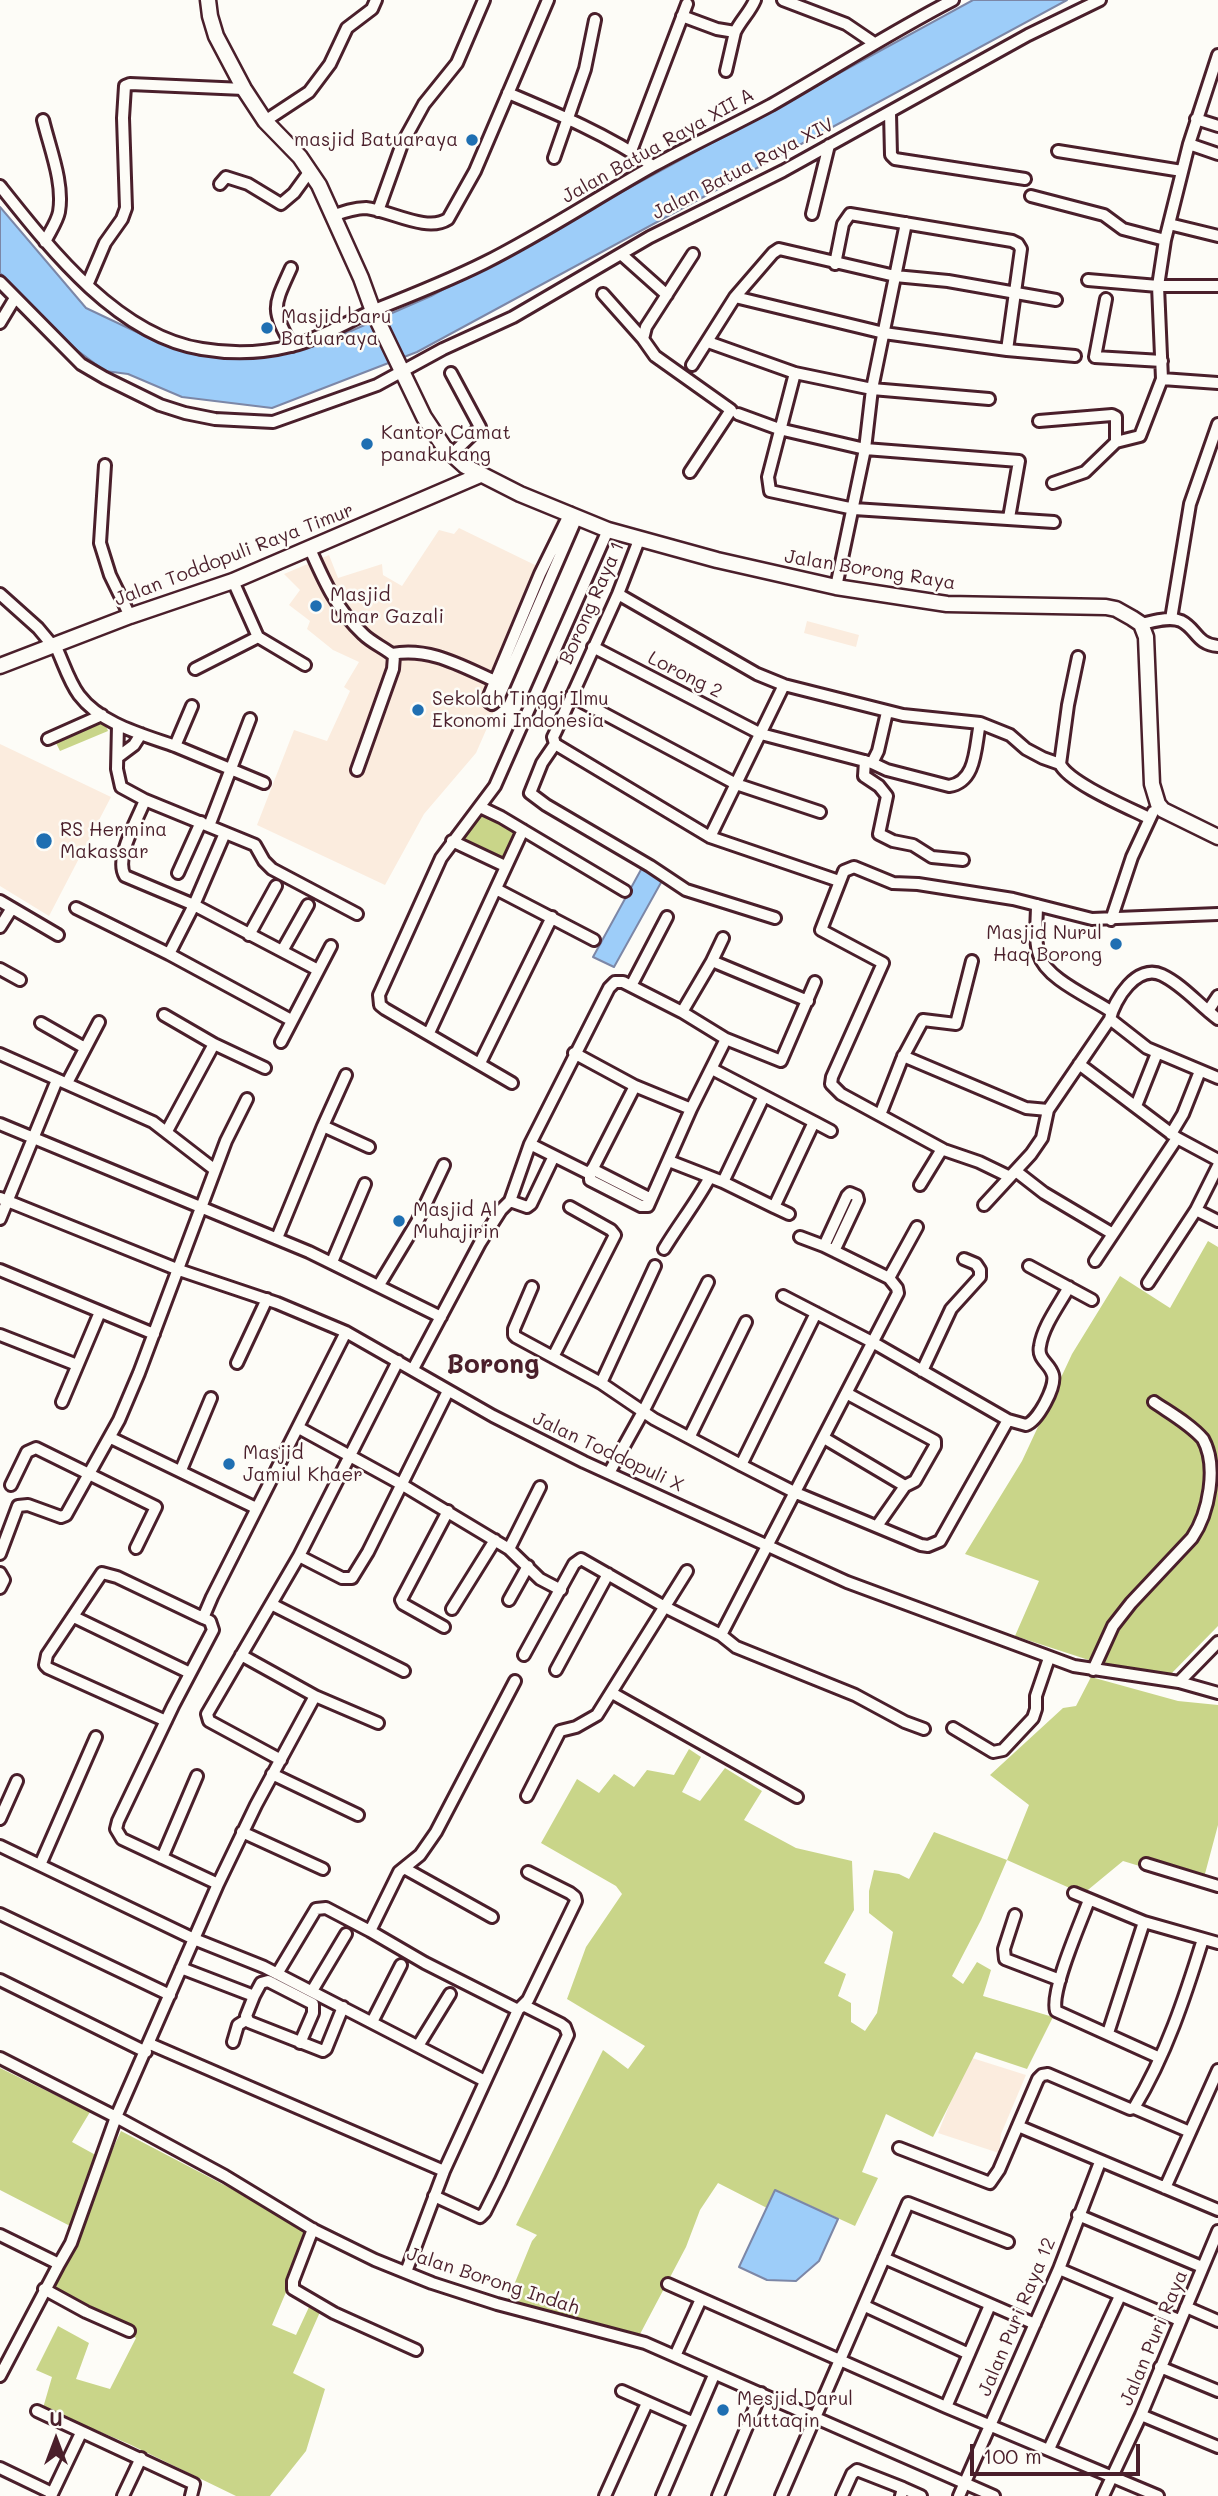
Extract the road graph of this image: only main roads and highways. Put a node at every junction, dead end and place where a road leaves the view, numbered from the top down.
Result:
1 (208, 0) edge
2 (480, 475) junction
3 (0, 666) edge
4 (1218, 836) edge

1 - 2 main road, Jalan Borong Raya
2 - 3 main road, Jalan Toddopuli Raya Timur
2 - 4 main road, Jalan Borong Raya

